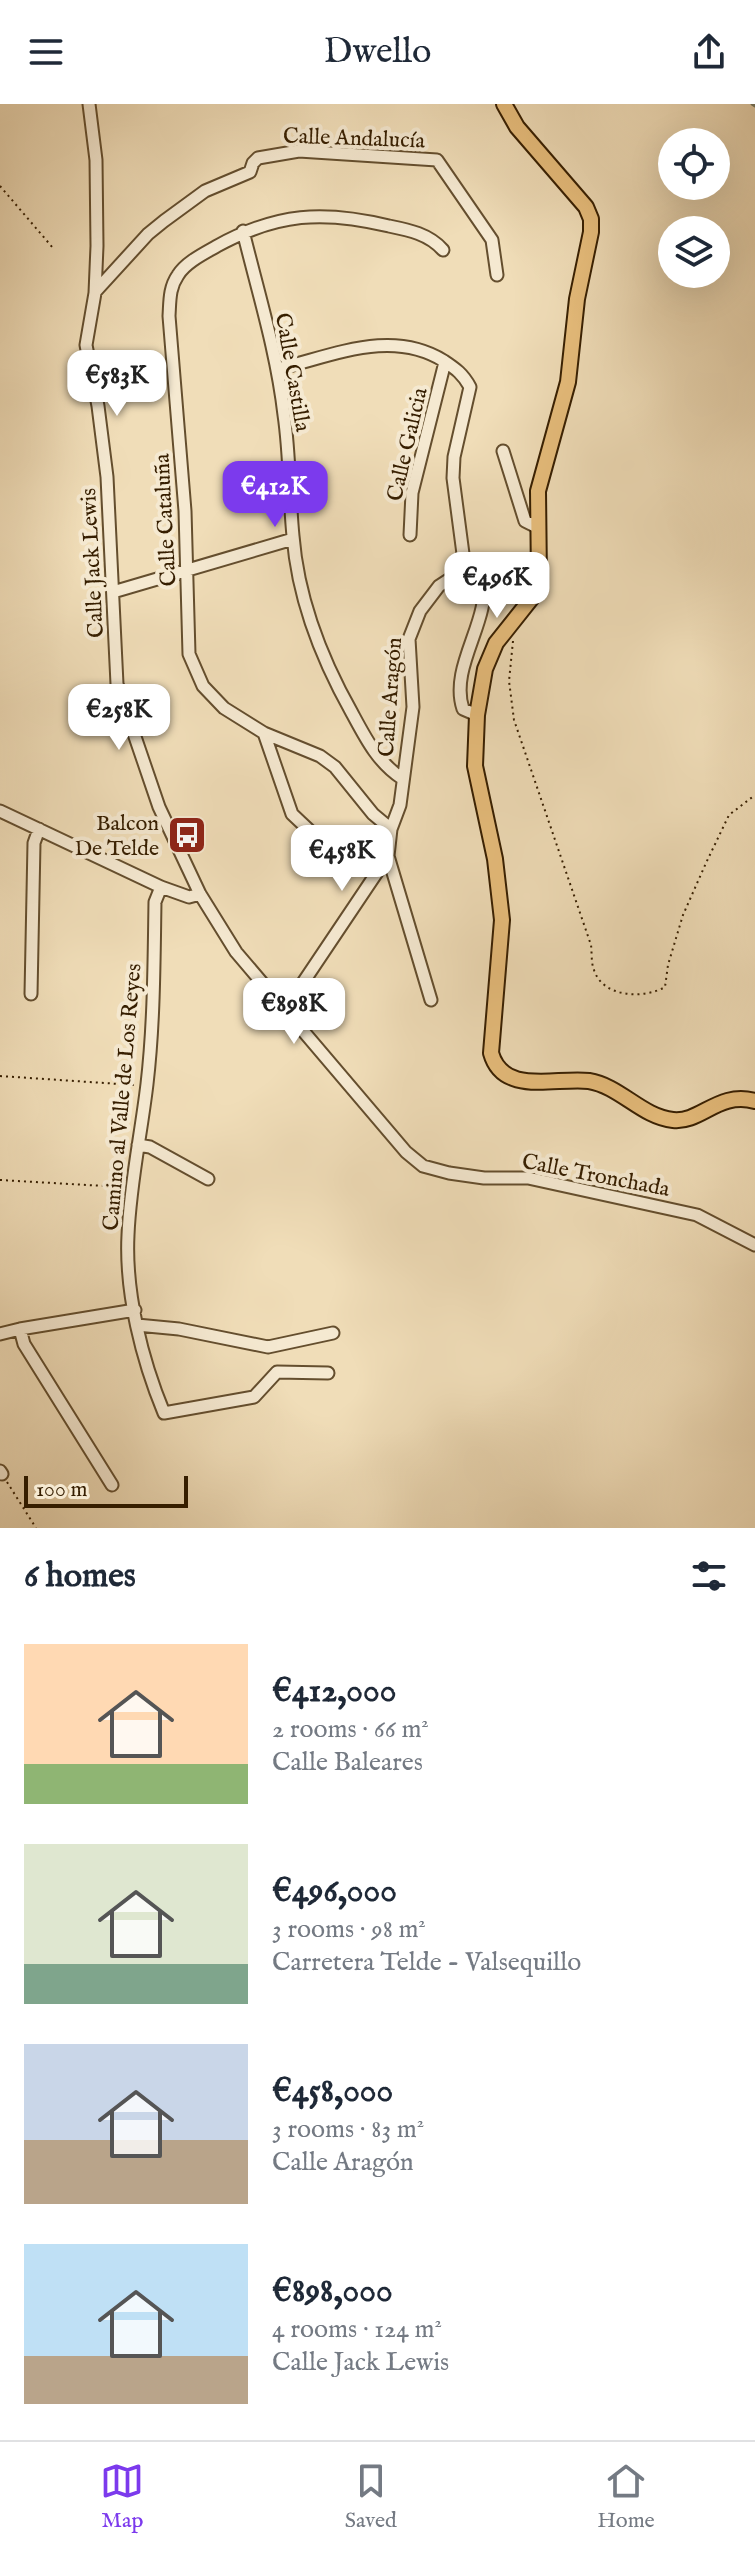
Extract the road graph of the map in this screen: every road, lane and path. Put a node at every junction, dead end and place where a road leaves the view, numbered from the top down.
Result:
1 (89, 104) edge
2 (504, 104) edge
3 (0, 186) edge
4 (243, 231) junction
5 (53, 248) dead end
6 (443, 250) dead end
7 (497, 275) dead end
8 (95, 293) junction
9 (445, 362) junction
10 (277, 369) junction
11 (503, 451) dead end
12 (539, 528) junction
13 (410, 535) dead end
14 (293, 539) junction
15 (465, 569) junction
16 (187, 571) junction
17 (113, 592) junction
18 (515, 620) junction
19 (477, 715) junction
20 (264, 733) junction
21 (403, 779) junction
22 (755, 795) edge
23 (0, 811) edge
24 (39, 829) junction
25 (391, 829) junction
26 (310, 831) dead end
27 (388, 856) junction
28 (161, 887) junction
29 (200, 894) junction
30 (31, 994) dead end
31 (431, 1000) dead end
32 (286, 1008) junction
33 (0, 1076) edge
34 (147, 1086) junction
35 (755, 1101) edge
36 (138, 1145) junction
37 (423, 1166) joint
38 (208, 1179) dead end
39 (0, 1180) edge
40 (131, 1187) junction
41 (755, 1245) edge
42 (135, 1310) junction
43 (137, 1325) junction
44 (20, 1329) junction
45 (333, 1333) dead end
46 (0, 1334) edge
47 (328, 1373) dead end
48 (1, 1473) edge
49 (112, 1485) dead end
50 (36, 1528) edge

1 - 8 street, Calle Jack Lewis
2 - 12 main road
3 - 5 path
4 - 6 street, Calle Cataluña
4 - 10 street, Calle Castilla
4 - 16 street, Calle Cataluña
7 - 8 street, Calle Andalucía
8 - 17 street, Calle Jack Lewis
9 - 10 street, Calle Galicia
9 - 13 street, Calle Galicia
9 - 15 street, Calle Galicia
10 - 14 street, Calle Castilla
11 - 12 street
12 - 18 main road
14 - 16 street
14 - 21 street, Calle Castilla
15 - 19 street, Calle Galicia
15 - 21 street, Calle Aragón
16 - 17 street
16 - 20 street, Calle Cataluña
17 - 29 street, Calle Jack Lewis
18 - 19 main road
18 - 22 path
19 - 35 main road
20 - 25 street, Calle Cataluña
20 - 26 street
21 - 25 street, Calle Aragón
23 - 24 street
24 - 28 street
24 - 30 street
25 - 27 street, Calle Aragón
27 - 31 street
27 - 32 street, Calle Aragón
28 - 29 street
28 - 34 street, Camino al Valle de Los Reyes
29 - 32 street, Calle Jack Lewis
32 - 37 street, Calle Jack Lewis
33 - 34 path
34 - 36 street, Camino al Valle de Los Reyes
36 - 38 street
36 - 40 street, Camino al Valle de Los Reyes
37 - 41 street, Calle Tronchada
39 - 40 path
40 - 42 street, Camino al Valle de Los Reyes
42 - 43 street, Camino al Valle de Los Reyes
42 - 44 street
43 - 45 street
43 - 47 street, Camino al Valle de Los Reyes
44 - 46 street
44 - 49 street
48 - 50 path

